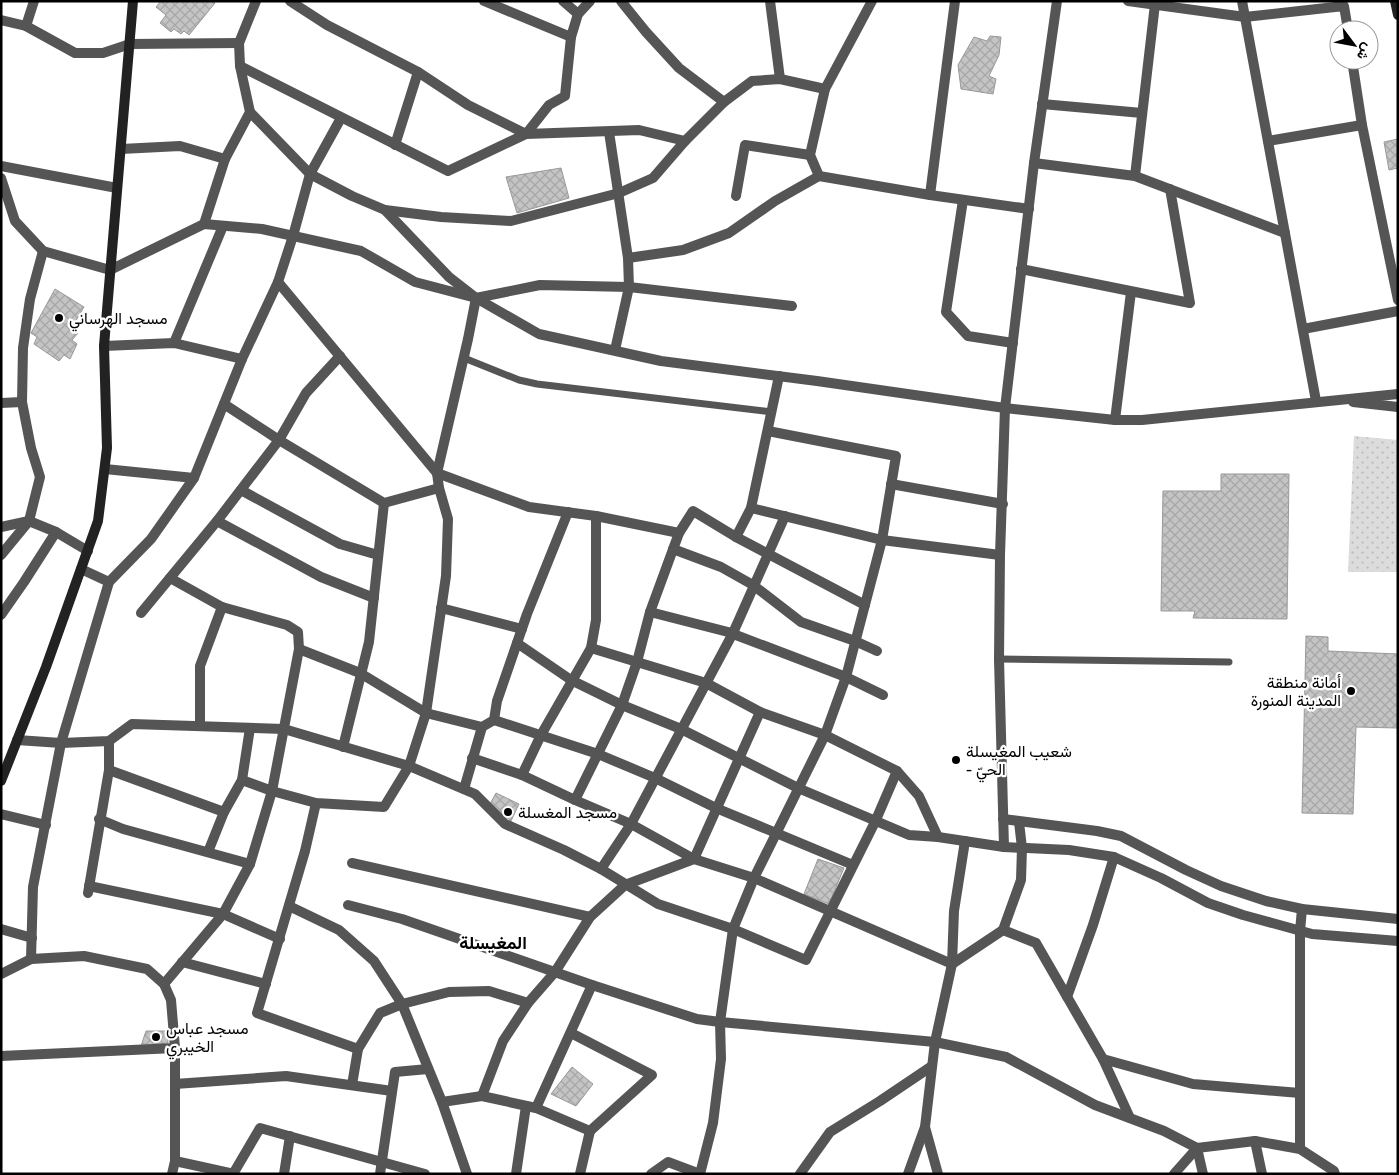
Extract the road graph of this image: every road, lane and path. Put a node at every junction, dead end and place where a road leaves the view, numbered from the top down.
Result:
1 (34, 1) edge
2 (133, 1) edge
3 (256, 1) edge
4 (290, 1) edge
5 (484, 1) edge
6 (563, 1) edge
7 (590, 1) edge
8 (621, 1) edge
9 (770, 1) edge
10 (872, 1) edge
11 (954, 1) edge
12 (1057, 1) edge
13 (1128, 1) edge
14 (1242, 1) edge
15 (1395, 1) edge
16 (1148, 3) edge
17 (578, 14) junction
18 (1398, 15) edge
19 (1245, 17) junction
20 (1, 20) edge
21 (1346, 20) edge
22 (26, 26) junction
23 (571, 37) junction
24 (239, 43) junction
25 (130, 44) junction
26 (240, 66) junction
27 (1354, 70) edge
28 (418, 72) junction
29 (780, 79) junction
30 (825, 89) junction
31 (724, 102) junction
32 (1042, 104) junction
33 (250, 112) junction
34 (1142, 113) junction
35 (342, 118) junction
36 (1362, 126) junction
37 (609, 132) junction
38 (526, 134) junction
39 (685, 141) junction
40 (1268, 141) junction
41 (395, 145) junction
42 (121, 149) junction
43 (810, 155) junction
44 (225, 159) junction
45 (1034, 163) junction
46 (1, 166) edge
47 (310, 174) junction
48 (819, 176) junction
49 (1135, 176) junction
50 (1, 178) edge
51 (117, 188) junction
52 (1170, 189) junction
53 (619, 194) junction
54 (736, 196) dead end
55 (930, 196) junction
56 (963, 200) junction
57 (1029, 209) junction
58 (385, 210) junction
59 (204, 224) junction
60 (223, 226) junction
61 (1285, 233) junction
62 (293, 236) junction
63 (43, 252) junction
64 (628, 258) junction
65 (110, 270) junction
66 (1022, 270) junction
67 (278, 282) junction
68 (629, 287) junction
69 (1131, 292) junction
70 (476, 298) junction
71 (1398, 300) edge
72 (792, 306) dead end
73 (1398, 311) edge
74 (1303, 329) junction
75 (174, 343) junction
76 (1013, 343) junction
77 (104, 346) junction
78 (615, 350) junction
79 (340, 356) junction
80 (464, 358) junction
81 (242, 359) junction
82 (779, 376) junction
83 (1398, 394) edge
84 (1333, 400) junction
85 (22, 402) junction
86 (1316, 402) junction
87 (1, 403) edge
88 (224, 404) junction
89 (1005, 408) junction
90 (1398, 408) edge
91 (772, 412) junction
92 (1115, 420) junction
93 (768, 431) junction
94 (279, 440) junction
95 (105, 469) junction
96 (437, 473) junction
97 (194, 478) junction
98 (891, 484) junction
99 (439, 488) junction
100 (241, 490) junction
101 (384, 503) junction
102 (1003, 504) junction
103 (751, 508) junction
104 (568, 512) junction
105 (596, 516) junction
106 (785, 516) junction
107 (29, 521) junction
108 (217, 521) junction
109 (1, 527) edge
110 (56, 532) junction
111 (679, 533) junction
112 (736, 537) junction
113 (882, 540) junction
114 (672, 549) junction
115 (88, 551) junction
116 (1, 555) edge
117 (378, 555) junction
118 (769, 555) junction
119 (1000, 555) junction
120 (81, 569) junction
121 (170, 578) junction
122 (109, 582) junction
123 (754, 586) junction
124 (374, 598) junction
125 (865, 605) junction
126 (222, 607) junction
127 (441, 608) junction
128 (650, 612) junction
129 (141, 613) dead end
130 (1, 615) edge
131 (522, 629) junction
132 (732, 633) junction
133 (855, 641) junction
134 (517, 644) junction
135 (590, 648) junction
136 (299, 649) junction
137 (877, 651) dead end
138 (999, 659) junction
139 (637, 662) junction
140 (1229, 662) dead end
141 (360, 673) junction
142 (846, 677) junction
143 (571, 680) junction
144 (706, 683) junction
145 (883, 695) dead end
146 (622, 705) junction
147 (760, 712) junction
148 (426, 713) junction
149 (494, 720) junction
150 (200, 725) junction
151 (482, 727) junction
152 (250, 728) junction
153 (284, 729) junction
154 (681, 729) junction
155 (540, 735) junction
156 (825, 735) junction
157 (17, 740) junction
158 (108, 741) junction
159 (61, 743) junction
160 (343, 747) junction
161 (598, 754) junction
162 (472, 758) junction
163 (739, 758) junction
164 (409, 766) junction
165 (109, 770) junction
166 (897, 771) junction
167 (522, 775) junction
168 (655, 778) junction
169 (242, 780) junction
170 (1, 781) edge
171 (798, 788) junction
172 (464, 789) junction
173 (272, 791) junction
174 (575, 800) junction
175 (316, 803) junction
176 (716, 808) junction
177 (224, 812) junction
178 (1, 814) edge
179 (100, 819) junction
180 (1003, 819) junction
181 (874, 822) junction
182 (1019, 822) junction
183 (631, 824) junction
184 (46, 825) junction
185 (776, 833) junction
186 (938, 837) junction
187 (965, 841) junction
188 (1004, 847) junction
189 (1022, 848) junction
190 (208, 852) junction
191 (1114, 857) junction
192 (694, 858) junction
193 (352, 863) dead end
194 (250, 864) junction
195 (853, 865) junction
196 (601, 869) junction
197 (754, 878) junction
198 (625, 885) junction
199 (348, 905) dead end
200 (289, 906) junction
201 (1302, 909) junction
202 (830, 911) junction
203 (223, 914) junction
204 (590, 917) junction
205 (1398, 919) edge
206 (1, 929) edge
207 (733, 930) junction
208 (1003, 930) junction
209 (1300, 931) junction
210 (32, 938) junction
211 (280, 939) junction
212 (1398, 941) edge
213 (31, 959) junction
214 (182, 962) junction
215 (952, 964) junction
216 (555, 972) junction
217 (1, 974) edge
218 (164, 984) junction
219 (266, 984) junction
220 (592, 985) junction
221 (1067, 997) junction
222 (528, 1003) junction
223 (402, 1004) junction
224 (720, 1022) junction
225 (571, 1033) junction
226 (935, 1042) junction
227 (176, 1048) junction
228 (358, 1049) junction
229 (1, 1056) edge
230 (1103, 1058) junction
231 (932, 1066) junction
232 (428, 1069) junction
233 (175, 1084) junction
234 (352, 1085) junction
235 (392, 1091) junction
236 (1300, 1093) junction
237 (482, 1096) junction
238 (442, 1102) junction
239 (531, 1107) junction
240 (1130, 1118) junction
241 (925, 1127) junction
242 (590, 1131) junction
243 (290, 1136) junction
244 (1255, 1141) junction
245 (1197, 1148) junction
246 (1300, 1148) junction
247 (175, 1161) junction
248 (381, 1161) junction
249 (203, 1170) edge
250 (172, 1174) edge
251 (234, 1174) edge
252 (284, 1174) edge
253 (380, 1174) edge
254 (425, 1174) edge
255 (467, 1174) edge
256 (516, 1174) edge
257 (580, 1174) edge
258 (651, 1174) edge
259 (700, 1174) edge
260 (800, 1174) edge
261 (908, 1174) edge
262 (938, 1174) edge
263 (1174, 1174) edge
264 (1203, 1174) edge
265 (1262, 1174) edge
266 (1336, 1174) edge

1 - 22 street
2 - 25 main road
3 - 24 street
4 - 28 street
5 - 23 street
6 - 17 street
7 - 17 street
8 - 31 street
9 - 29 street
10 - 30 street
11 - 55 street
12 - 32 street
13 - 16 street
14 - 19 street
15 - 18 main road
16 - 19 street
16 - 34 street
17 - 23 street
19 - 21 street
19 - 40 street
20 - 22 street
22 - 25 street
23 - 38 street
24 - 25 street
24 - 26 street
25 - 42 main road
26 - 33 street
26 - 35 street
27 - 36 street
28 - 38 street
28 - 41 street
29 - 30 street
29 - 31 street
30 - 43 street
31 - 39 street
32 - 34 street
32 - 45 street
33 - 44 street
33 - 47 street
34 - 49 street
35 - 41 street
35 - 47 street
36 - 40 street
36 - 71 street
37 - 38 street
37 - 39 street
37 - 53 street
38 - 41 street
39 - 53 street
40 - 61 street
42 - 44 street
42 - 51 main road
43 - 48 street
43 - 54 street
44 - 59 street
45 - 49 street
45 - 57 street
46 - 51 street
47 - 58 street
47 - 62 street
48 - 55 street
48 - 64 street
49 - 52 street
50 - 63 street
51 - 65 main road
52 - 61 street
52 - 69 street
53 - 58 street
53 - 64 street
55 - 56 street
56 - 57 street
56 - 76 street
57 - 66 street
58 - 70 street
59 - 60 street
59 - 65 street
60 - 62 street
60 - 75 street
61 - 74 street
62 - 67 street
62 - 70 street
63 - 65 street
63 - 85 street
64 - 68 street
65 - 77 main road
66 - 69 street
66 - 76 street
67 - 79 street
67 - 81 street
68 - 70 street
68 - 72 street
68 - 78 street
69 - 92 street
70 - 78 street
70 - 80 street
73 - 74 street
74 - 86 street
75 - 77 street
75 - 81 street
76 - 89 street
77 - 95 main road
78 - 82 street
79 - 94 street
79 - 96 street
80 - 91 lane
80 - 96 street
81 - 88 street
82 - 89 street
82 - 91 street
83 - 84 street
84 - 86 street
84 - 90 street
85 - 87 street
85 - 107 street
86 - 92 street
88 - 94 street
88 - 97 street
89 - 92 street
89 - 102 street
91 - 93 street
93 - 98 street
93 - 103 street
94 - 100 street
94 - 101 street
95 - 97 street
95 - 115 main road
96 - 99 street
96 - 104 street
97 - 122 street
98 - 102 street
98 - 113 street
99 - 101 street
99 - 127 street
100 - 108 street
100 - 117 street
101 - 117 street
102 - 119 street
103 - 106 street
103 - 112 street
104 - 105 street
104 - 131 street
105 - 111 street
105 - 135 street
106 - 113 street
106 - 118 street
107 - 109 street
107 - 110 street
107 - 116 street
108 - 121 street
108 - 124 street
110 - 115 street
110 - 130 street
111 - 112 street
111 - 114 street
112 - 118 street
113 - 119 street
113 - 125 street
114 - 123 street
114 - 128 street
115 - 120 main road
117 - 124 street
118 - 123 street
118 - 125 street
119 - 138 street
120 - 122 street
120 - 157 main road
121 - 126 street
121 - 129 street
122 - 159 street
123 - 132 street
123 - 133 street
124 - 141 street
125 - 133 street
126 - 136 street
126 - 150 street
127 - 131 street
127 - 148 street
128 - 132 street
128 - 139 street
131 - 134 street
132 - 142 street
132 - 144 street
133 - 137 street
133 - 142 street
134 - 143 street
134 - 149 street
135 - 139 street
135 - 143 street
136 - 141 street
136 - 153 street
138 - 140 lane
138 - 180 street
139 - 144 street
139 - 146 street
141 - 148 street
141 - 160 street
142 - 145 street
142 - 156 street
143 - 146 street
143 - 155 street
144 - 147 street
144 - 154 street
146 - 154 street
146 - 161 street
147 - 156 street
147 - 163 street
148 - 151 street
148 - 164 street
149 - 151 street
149 - 155 street
150 - 152 street
150 - 158 street
151 - 162 street
152 - 153 street
152 - 169 street
153 - 160 street
153 - 173 street
154 - 163 street
154 - 168 street
155 - 161 street
155 - 167 street
156 - 166 street
156 - 171 street
157 - 159 street
157 - 170 main road
158 - 159 street
158 - 165 street
159 - 184 street
160 - 164 street
161 - 168 street
161 - 174 street
162 - 167 street
162 - 172 street
163 - 171 street
163 - 176 street
164 - 172 street
164 - 175 street
165 - 177 street
165 - 179 street
166 - 181 street
166 - 186 street
167 - 174 street
168 - 176 street
168 - 183 street
169 - 173 street
169 - 177 street
171 - 181 street
171 - 185 street
172 - 196 street
173 - 175 street
173 - 194 street
174 - 183 street
175 - 200 street
176 - 185 street
176 - 192 street
177 - 190 street
178 - 184 street
179 - 190 street
179 - 203 street
180 - 182 street
180 - 188 street
181 - 186 street
181 - 195 street
182 - 189 street
182 - 201 street
183 - 192 street
183 - 196 street
184 - 210 street
185 - 195 street
185 - 197 street
186 - 187 street
187 - 188 street
187 - 215 street
188 - 189 street
189 - 191 street
189 - 208 street
190 - 194 street
191 - 209 street
191 - 221 street
192 - 197 street
192 - 198 street
193 - 204 street
194 - 203 street
195 - 202 street
196 - 198 street
197 - 202 street
197 - 207 street
198 - 204 street
198 - 207 street
199 - 216 street
200 - 211 street
200 - 223 street
201 - 205 street
201 - 209 street
202 - 207 street
202 - 215 street
203 - 211 street
203 - 214 street
204 - 216 street
206 - 210 street
207 - 224 street
208 - 215 street
208 - 221 street
209 - 212 street
209 - 236 street
210 - 213 street
211 - 219 street
213 - 217 street
213 - 218 street
214 - 218 street
214 - 219 street
215 - 226 street
216 - 220 street
216 - 222 street
218 - 227 street
219 - 228 street
220 - 224 street
220 - 225 street
221 - 230 street
222 - 223 street
222 - 237 street
223 - 228 street
223 - 232 street
224 - 226 street
224 - 259 street
225 - 239 street
225 - 242 street
226 - 231 street
226 - 240 street
227 - 229 street
227 - 233 street
228 - 234 street
230 - 236 street
230 - 240 street
231 - 241 street
231 - 260 street
232 - 235 street
232 - 238 street
233 - 234 street
233 - 247 street
234 - 235 street
235 - 248 street
236 - 246 street
237 - 238 street
237 - 239 street
238 - 255 street
239 - 242 street
239 - 256 street
240 - 245 street
241 - 261 street
241 - 262 street
242 - 257 street
243 - 248 street
243 - 251 street
243 - 252 street
244 - 245 street
244 - 246 street
244 - 265 street
245 - 263 street
245 - 264 street
246 - 266 street
247 - 249 street
247 - 250 street
248 - 253 street
248 - 254 street
249 - 251 street
258 - 259 street

